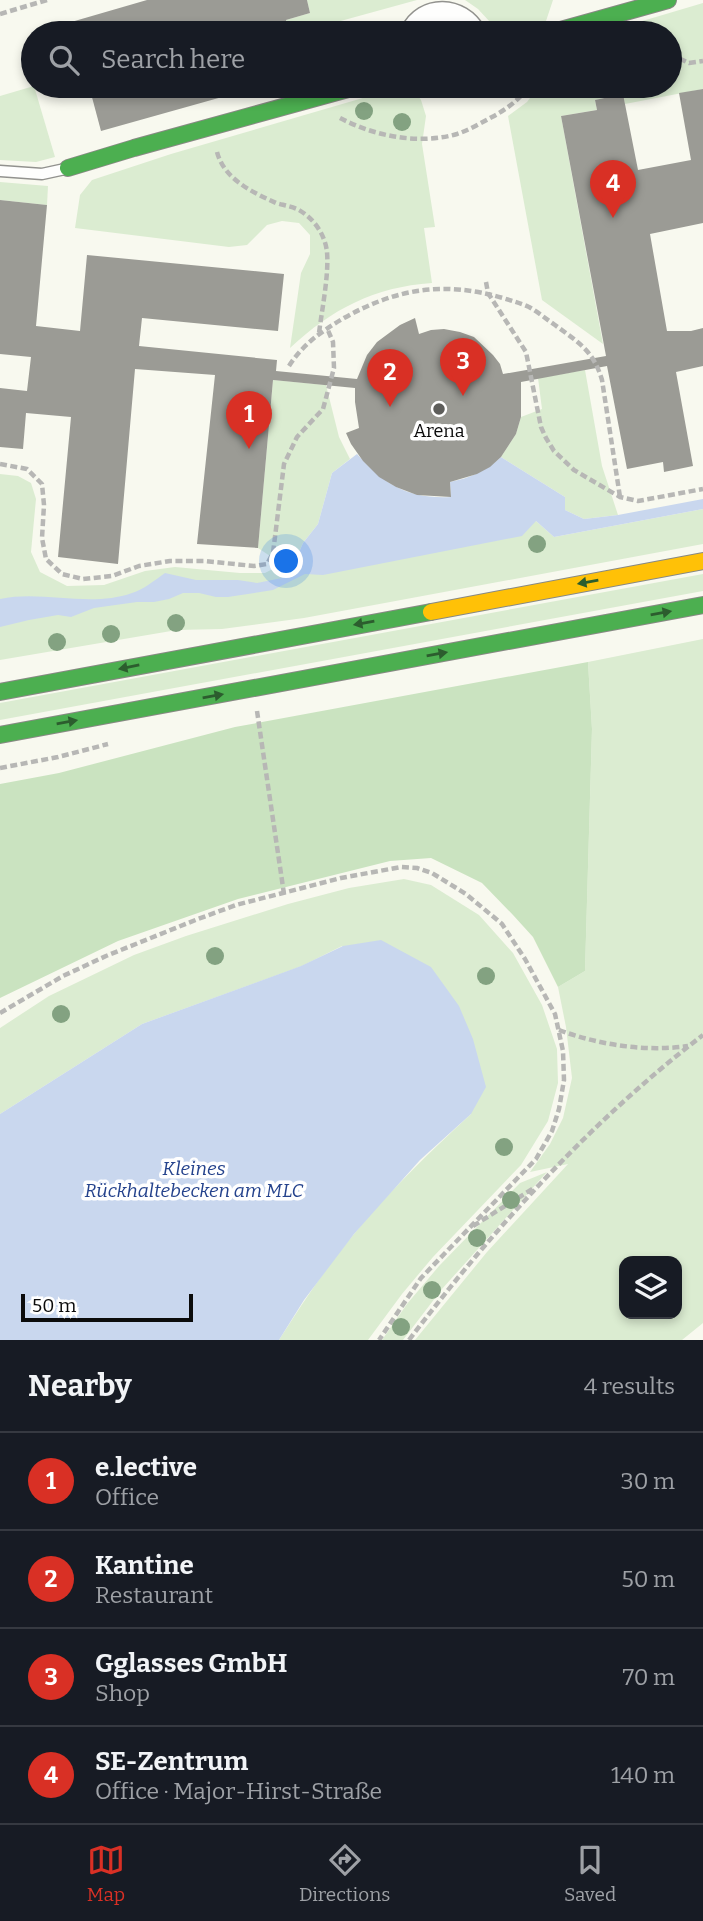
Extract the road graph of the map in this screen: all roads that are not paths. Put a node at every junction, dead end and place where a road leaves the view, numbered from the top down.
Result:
1 (668, 0) edge
2 (419, 21) edge
3 (466, 21) edge
4 (593, 21) edge
5 (317, 98) edge
6 (68, 168) joint
7 (0, 171) edge
8 (703, 561) edge
9 (703, 605) edge
10 (0, 692) edge
11 (0, 735) edge

1 - 4 main road
2 - 3 street
5 - 6 main road
6 - 7 lane
8 -> 10 main road
11 -> 9 main road

